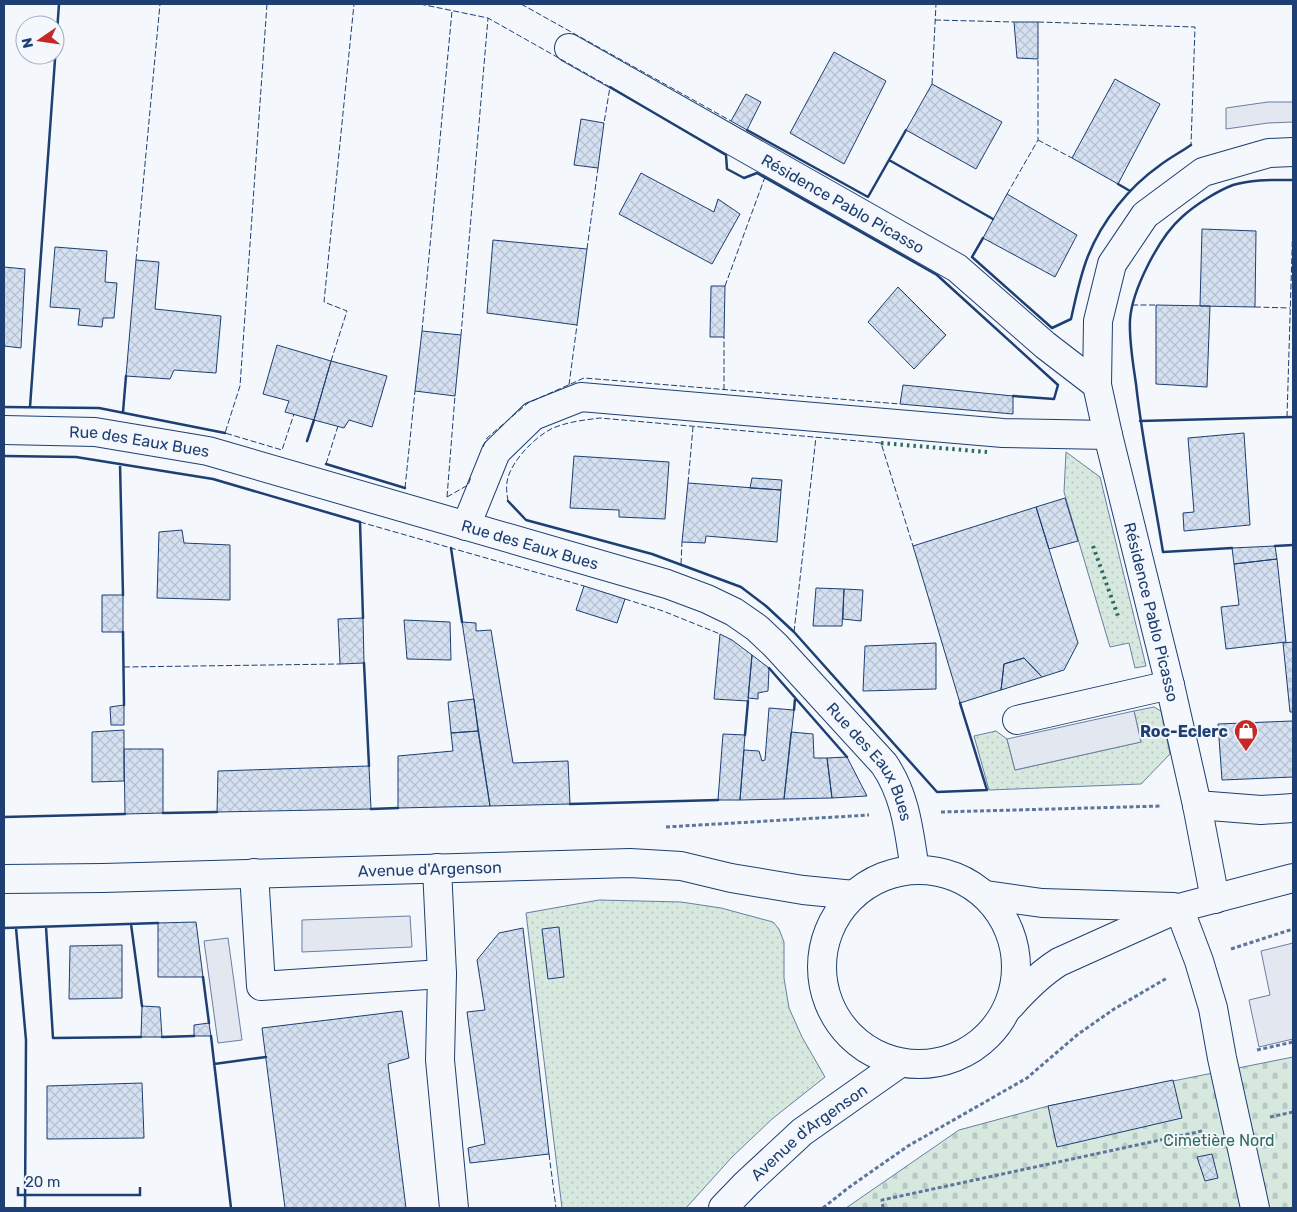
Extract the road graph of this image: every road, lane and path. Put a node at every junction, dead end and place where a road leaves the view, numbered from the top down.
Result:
1 (569, 48) dead end
2 (1293, 152) edge
3 (1097, 385) junction
4 (4, 430) edge
5 (1108, 435) junction
6 (466, 526) junction
7 (1170, 685) junction
8 (1017, 720) dead end
9 (1197, 805) junction
10 (1293, 808) edge
11 (906, 813) junction
12 (660, 828) dead end
13 (437, 868) junction
14 (915, 870) junction
15 (254, 873) junction
16 (1293, 878) edge
17 (4, 879) edge
18 (854, 895) junction
19 (986, 895) junction
20 (1215, 899) junction
21 (1179, 908) junction
22 (1293, 929) edge
23 (1199, 961) junction
24 (442, 974) junction
25 (1007, 1010) junction
26 (900, 1063) junction
27 (1293, 1112) edge
28 (1237, 1124) junction
29 (454, 1208) edge
30 (724, 1208) edge
31 (823, 1208) edge
32 (884, 1208) edge
33 (1255, 1208) edge

1 - 3 street, Résidence Pablo Picasso
2 - 3 street, Résidence Pablo Picasso
3 - 5 street, Résidence Pablo Picasso
4 - 6 street, Rue des Eaux Bues
5 - 6 street
5 - 7 street, Résidence Pablo Picasso
6 - 11 street, Rue des Eaux Bues
7 - 8 street
7 - 9 street, Résidence Pablo Picasso
9 - 10 street
9 - 11 path
9 - 20 street, Résidence Pablo Picasso
11 - 12 path
11 - 14 street, Rue des Eaux Bues
13 - 15 street, Avenue d'Argenson
13 - 18 street, Avenue d'Argenson
13 - 24 street
14 - 18 street
14 - 19 street
15 - 17 street, Avenue d'Argenson
15 - 24 street
16 - 20 street
18 - 26 street
19 - 21 street
19 - 25 street
20 - 21 street
21 - 23 street
21 - 25 street
22 - 23 path
23 - 28 street
23 - 31 path
24 - 29 street
25 - 26 street
26 - 30 street, Avenue d'Argenson
27 - 28 path
28 - 32 path
28 - 33 street

